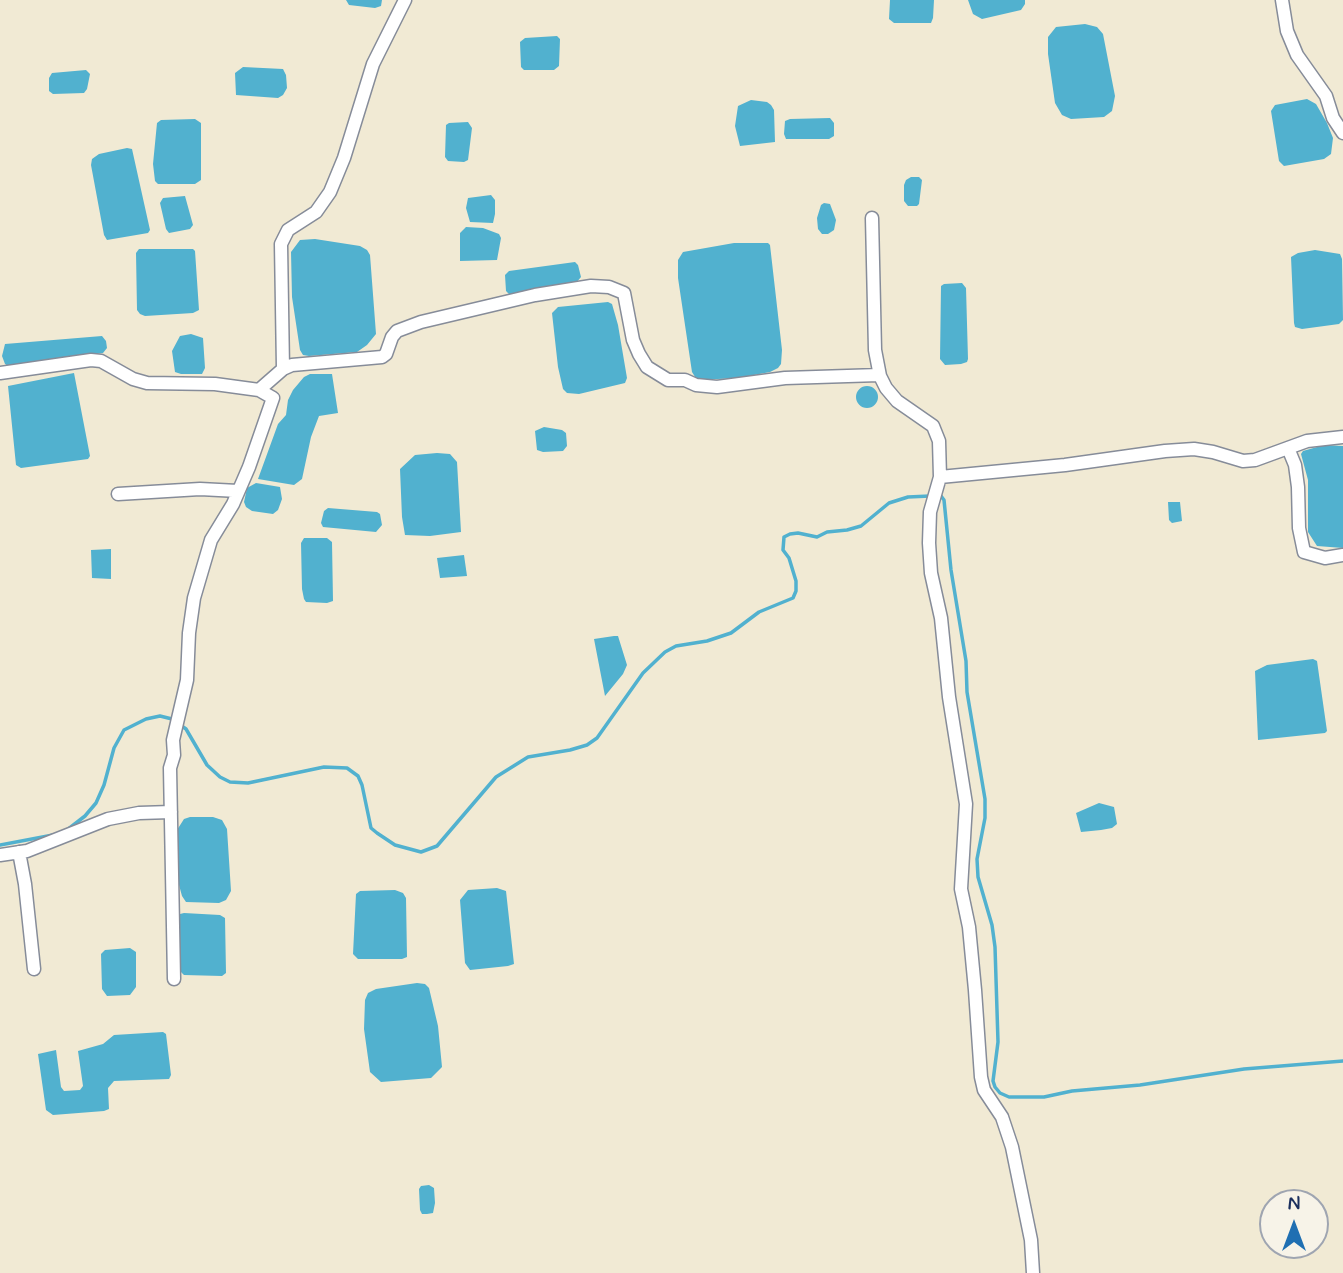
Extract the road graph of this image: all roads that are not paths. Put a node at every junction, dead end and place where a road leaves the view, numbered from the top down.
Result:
1 (405, 0) edge
2 (1282, 0) edge
3 (1343, 132) edge
4 (872, 218) dead end
5 (283, 369) junction
6 (0, 373) edge
7 (879, 374) junction
8 (259, 390) junction
9 (1342, 438) edge
10 (1288, 448) junction
11 (939, 482) junction
12 (238, 492) junction
13 (118, 494) dead end
14 (1343, 555) edge
15 (171, 812) junction
16 (19, 852) junction
17 (0, 855) edge
18 (34, 969) dead end
19 (174, 979) dead end
20 (1033, 1273) edge

1 - 5 street
2 - 3 street
4 - 7 street
5 - 7 street
5 - 8 street
6 - 8 street
7 - 11 street
8 - 12 street
9 - 10 street
10 - 11 street
10 - 14 street
11 - 20 street
12 - 13 street
12 - 15 street
15 - 16 street
15 - 19 street
16 - 17 street
16 - 18 street

